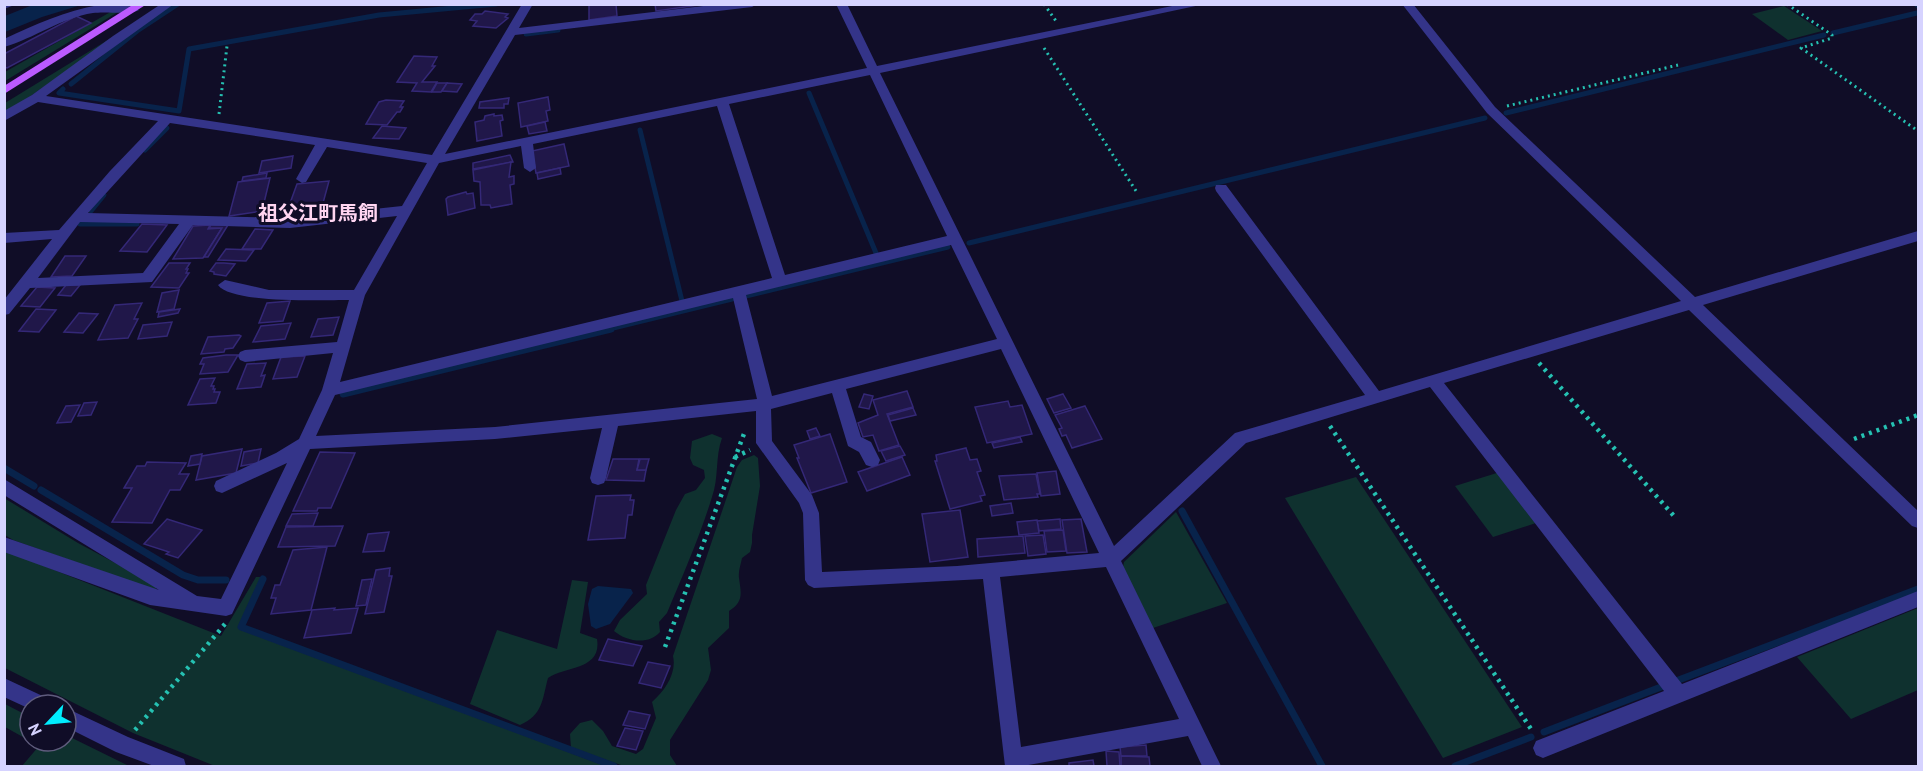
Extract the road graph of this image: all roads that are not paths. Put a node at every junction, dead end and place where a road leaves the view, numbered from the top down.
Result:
1 (12, 4) edge
2 (169, 4) edge
3 (528, 4) edge
4 (752, 4) edge
5 (841, 4) edge
6 (1200, 4) edge
7 (1407, 4) edge
8 (4, 6) edge
9 (138, 7) edge
10 (512, 32) junction
11 (4, 44) edge
12 (875, 72) junction
13 (4, 91) edge
14 (36, 98) junction
15 (722, 102) junction
16 (4, 117) edge
17 (167, 119) junction
18 (527, 141) junction
19 (323, 143) junction
20 (435, 160) junction
21 (530, 168) dead end
22 (302, 179) dead end
23 (1221, 188) dead end
24 (406, 210) junction
25 (77, 217) junction
26 (190, 219) junction
27 (63, 234) junction
28 (1918, 236) edge
29 (4, 238) edge
30 (956, 239) junction
31 (780, 281) junction
32 (28, 284) junction
33 (225, 285) dead end
34 (738, 291) junction
35 (358, 295) junction
36 (1692, 304) junction
37 (4, 310) edge
38 (1006, 342) junction
39 (343, 347) junction
40 (245, 356) dead end
41 (1434, 381) junction
42 (838, 386) junction
43 (330, 390) junction
44 (1376, 398) junction
45 (762, 405) junction
46 (610, 421) junction
47 (305, 443) junction
48 (872, 460) dead end
49 (598, 477) dead end
50 (4, 486) edge
51 (222, 486) dead end
52 (1918, 521) edge
53 (4, 544) edge
54 (1112, 559) junction
55 (991, 571) junction
56 (1918, 599) edge
57 (197, 604) junction
58 (4, 687) edge
59 (18, 694) edge
60 (1679, 695) junction
61 (78, 723) edge
62 (1192, 726) junction
63 (1544, 748) road end
64 (1013, 762) edge
65 (177, 766) edge
66 (1212, 766) edge

1 - 8 street
2 - 14 street
3 - 10 street
4 - 10 street
5 - 12 street
6 - 12 street
7 - 36 street
9 - 11 street
9 - 13 main road
10 - 20 street
12 - 15 street
12 - 30 street
14 - 16 street
14 - 17 street
15 - 18 street
15 - 31 street
17 - 19 street
17 - 25 street
18 - 20 street
18 - 21 street
19 - 20 street
19 - 22 street
20 - 24 street
23 - 44 street
24 - 26 street
24 - 35 street
25 - 26 street
25 - 27 street
26 - 32 street
27 - 29 street
27 - 32 street
28 - 36 street
30 - 31 street
30 - 38 street
31 - 34 street
32 - 37 street
33 - 35 street
34 - 43 street
34 - 45 street
35 - 39 street
36 - 41 street
36 - 52 street
38 - 42 street
38 - 54 street
39 - 40 street
39 - 43 street
41 - 44 street
41 - 60 street
42 - 45 street
42 - 48 street
43 - 47 street
44 - 54 street
45 - 46 street
45 - 55 street
46 - 47 street
46 - 49 street
47 - 51 street
47 - 57 street
50 - 57 street
53 - 57 street
54 - 55 street
54 - 62 street
55 - 64 street
56 - 60 street
58 - 59 street
60 - 63 street
61 - 65 street
62 - 64 street
62 - 66 street

